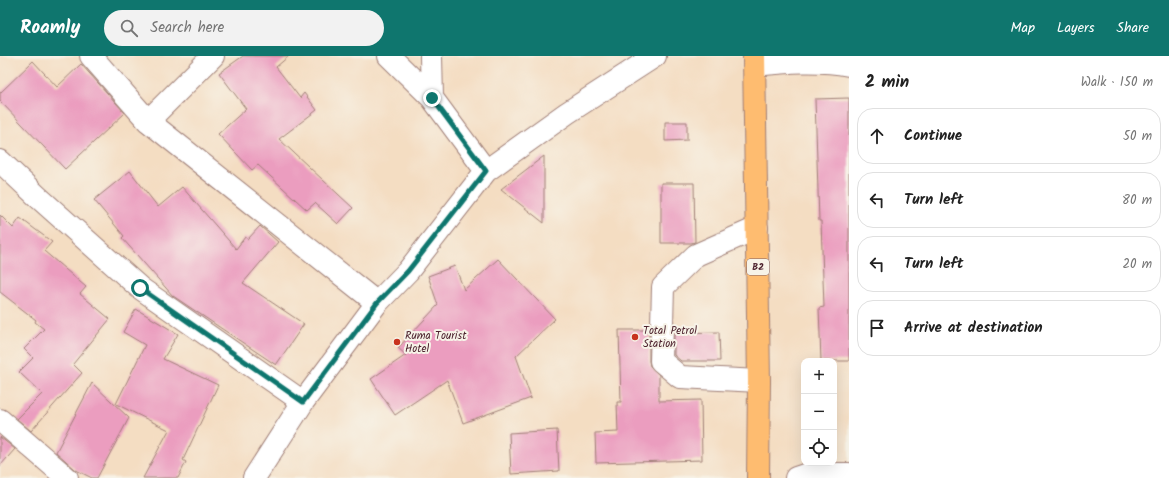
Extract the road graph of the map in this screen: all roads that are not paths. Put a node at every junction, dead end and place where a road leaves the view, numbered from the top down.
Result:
1 (91, 56) edge
2 (213, 56) edge
3 (389, 56) edge
4 (431, 56) edge
5 (655, 56) edge
6 (755, 60) edge
7 (849, 65) edge
8 (432, 98) junction
9 (148, 121) junction
10 (0, 161) edge
11 (486, 171) junction
12 (757, 228) junction
13 (377, 303) junction
14 (759, 381) junction
15 (303, 402) junction
16 (0, 420) edge
17 (849, 474) edge
18 (67, 478) edge
19 (254, 478) edge
20 (758, 478) edge
21 (796, 478) edge

1 - 9 street
2 - 9 street
3 - 8 street
4 - 8 street
5 - 11 street
6 - 7 street
6 - 12 highway, B2
8 - 11 street
9 - 13 street
10 - 15 street
11 - 13 street
12 - 14 highway, B2
12 - 14 street
13 - 15 street
14 - 20 highway, B2
15 - 19 street
16 - 18 street
17 - 21 street

